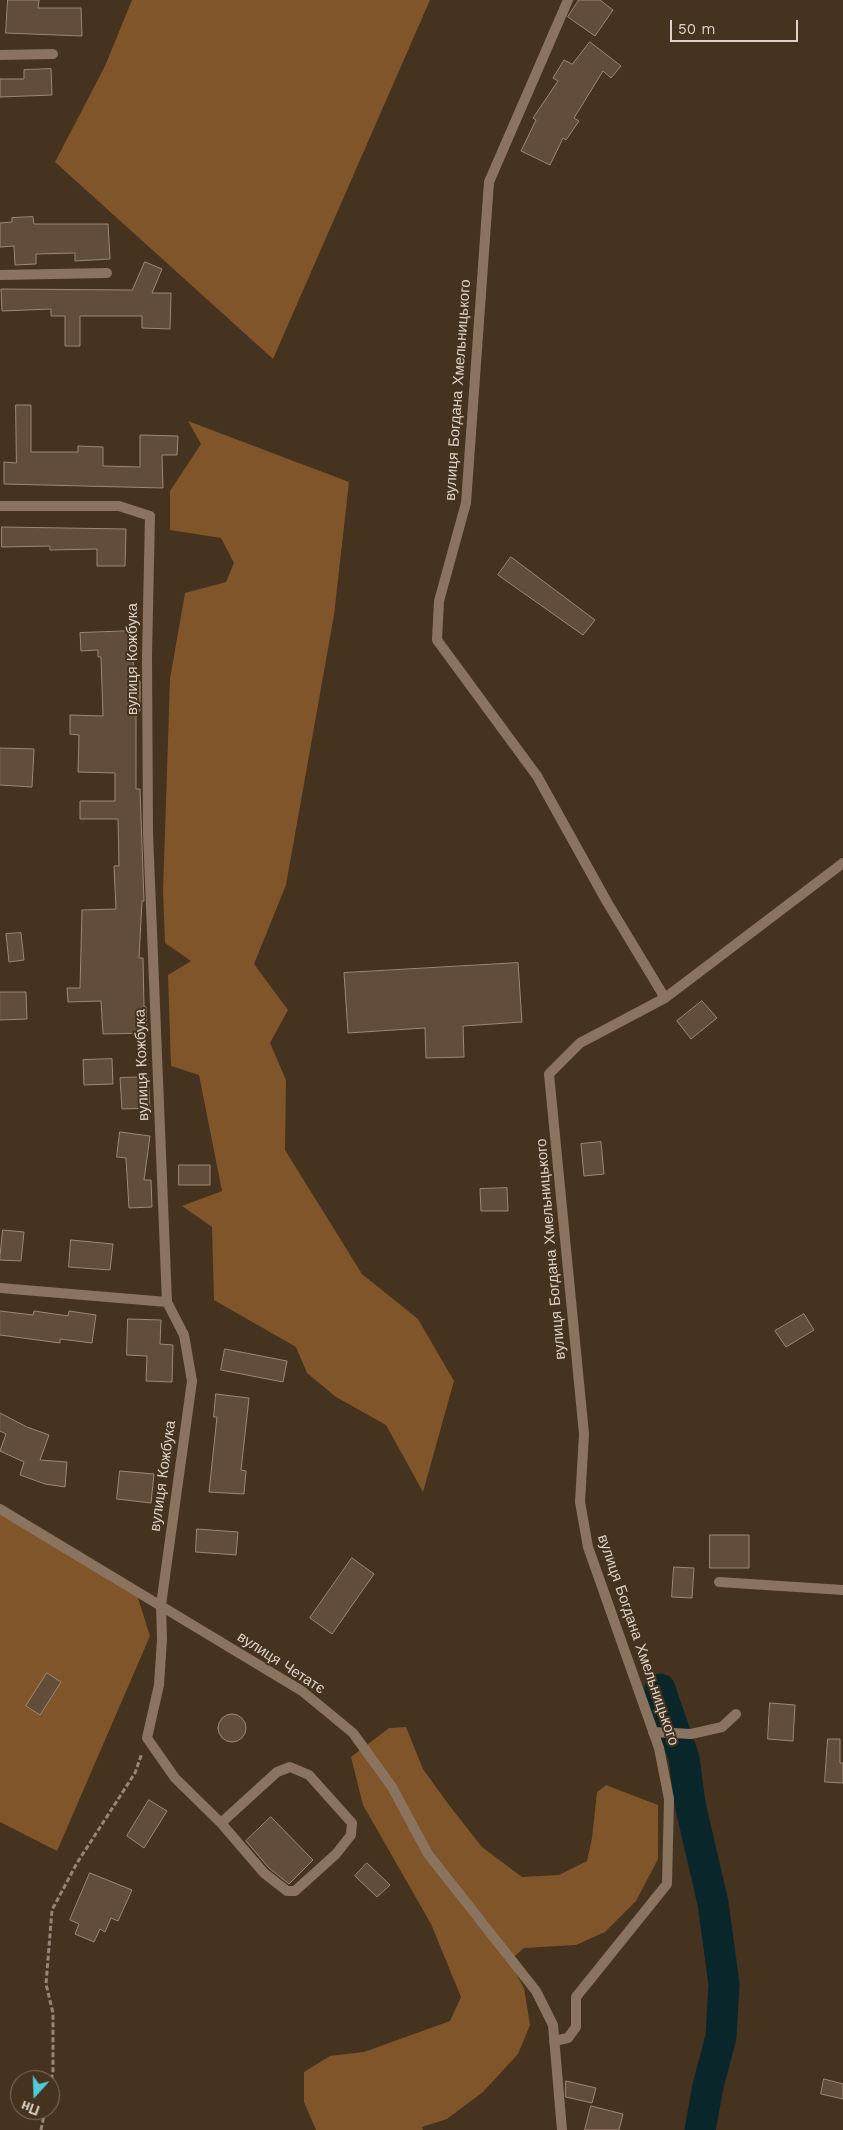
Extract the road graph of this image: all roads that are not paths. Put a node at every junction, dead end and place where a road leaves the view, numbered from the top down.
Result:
1 (568, 0) edge
2 (52, 54) dead end
3 (0, 55) edge
4 (106, 273) dead end
5 (0, 275) edge
6 (0, 506) edge
7 (843, 863) edge
8 (665, 998) junction
9 (0, 1288) edge
10 (166, 1302) junction
11 (0, 1509) edge
12 (719, 1582) dead end
13 (843, 1590) edge
14 (160, 1605) junction
15 (736, 1714) dead end
16 (654, 1732) junction
17 (221, 1823) junction
18 (554, 2041) junction
19 (562, 2130) edge

1 - 8 street, вулиця Богдана Хмельницького
2 - 3 street
4 - 5 street
6 - 10 street, вулиця Кожбука
7 - 8 street, вулиця Богдана Хмельницького
8 - 16 street, вулиця Богдана Хмельницького
9 - 10 street
10 - 14 street, вулиця Кожбука
11 - 14 street, вулиця Четатє
12 - 13 street
14 - 17 street, вулиця Кожбука
14 - 18 street, вулиця Четатє
15 - 16 street
16 - 18 street, вулиця Богдана Хмельницького
17 - 17 street
18 - 19 street, вулиця Четатє

